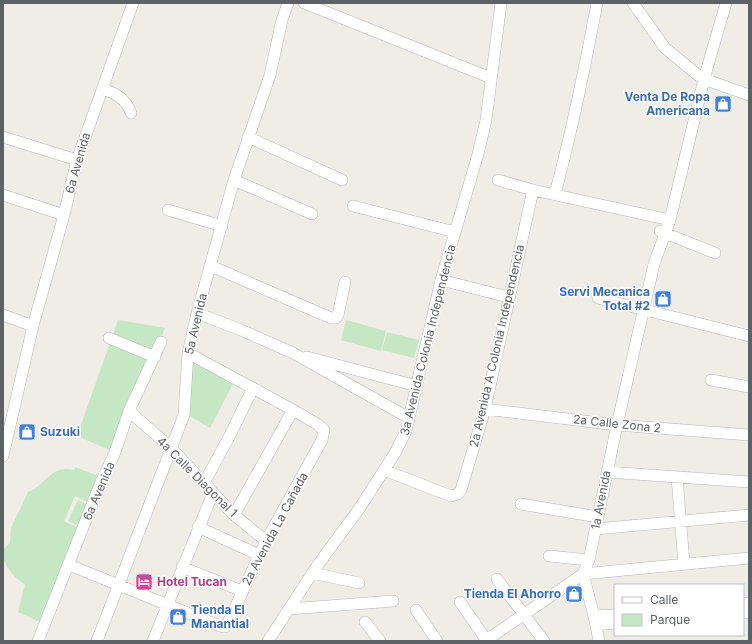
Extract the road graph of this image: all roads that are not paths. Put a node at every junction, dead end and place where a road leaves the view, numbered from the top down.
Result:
1 (133, 3) edge
2 (288, 3) edge
3 (304, 3) edge
4 (502, 3) edge
5 (597, 3) edge
6 (633, 3) edge
7 (720, 3) edge
8 (726, 3) edge
9 (331, 8) edge
10 (491, 78) junction
11 (702, 78) junction
12 (102, 89) junction
13 (749, 95) edge
14 (131, 113) dead end
15 (3, 137) edge
16 (248, 137) junction
17 (76, 160) junction
18 (234, 180) junction
19 (342, 180) dead end
20 (498, 180) dead end
21 (533, 190) junction
22 (555, 194) junction
23 (3, 195) edge
24 (353, 206) dead end
25 (168, 210) dead end
26 (312, 214) dead end
27 (64, 215) junction
28 (667, 219) junction
29 (222, 226) junction
30 (455, 232) junction
31 (663, 232) junction
32 (715, 253) dead end
33 (211, 266) junction
34 (441, 280) junction
35 (345, 282) dead end
36 (508, 297) junction
37 (598, 298) dead end
38 (643, 309) junction
39 (197, 314) junction
40 (3, 315) edge
41 (33, 326) junction
42 (749, 336) edge
43 (108, 338) dead end
44 (161, 342) dead end
45 (188, 353) junction
46 (293, 353) junction
47 (155, 357) junction
48 (711, 380) dead end
49 (417, 386) junction
50 (749, 387) edge
51 (253, 388) junction
52 (485, 409) junction
53 (293, 410) junction
54 (129, 411) junction
55 (409, 418) junction
56 (617, 425) junction
57 (749, 435) edge
58 (171, 448) junction
59 (4, 450) edge
60 (384, 470) junction
61 (607, 472) junction
62 (676, 477) junction
63 (749, 482) edge
64 (204, 483) junction
65 (213, 493) junction
66 (521, 504) dead end
67 (234, 515) junction
68 (749, 515) edge
69 (598, 517) junction
70 (680, 520) junction
71 (198, 527) junction
72 (596, 529) junction
73 (266, 541) junction
74 (259, 555) junction
75 (550, 556) dead end
76 (749, 558) edge
77 (588, 560) junction
78 (684, 564) junction
79 (69, 565) junction
80 (182, 567) junction
81 (312, 573) junction
82 (583, 574) junction
83 (496, 579) dead end
84 (359, 583) dead end
85 (119, 584) junction
86 (242, 591) junction
87 (393, 601) dead end
88 (460, 602) dead end
89 (168, 605) junction
90 (289, 609) junction
91 (416, 610) dead end
92 (614, 614) edge
93 (524, 615) junction
94 (595, 621) junction
95 (365, 622) dead end
96 (614, 623) edge
97 (38, 641) edge
98 (97, 641) edge
99 (153, 641) edge
100 (268, 641) edge
101 (380, 641) edge
102 (437, 641) edge
103 (486, 641) edge
104 (544, 641) edge
105 (599, 641) edge

1 - 12 street, 6a Avenida
2 - 16 street, 5a Avenida
3 - 9 street
4 - 10 street, 3a Avenida Colonia Independencia
5 - 22 street
6 - 11 street
7 - 11 street
8 - 11 street
9 - 10 street
10 - 30 street, 3a Avenida Colonia Independencia
11 - 13 street
11 - 28 street, 1a Avenida
12 - 14 street
12 - 17 street, 6a Avenida
15 - 17 street
16 - 18 street, 5a Avenida
16 - 19 street
17 - 27 street, 6a Avenida
18 - 26 street
18 - 29 street, 5a Avenida
20 - 21 street
21 - 22 street
21 - 36 street, 2a Avenida A Colonia Independencia
22 - 28 street
23 - 27 street
24 - 30 street
25 - 29 street
27 - 41 street, 6a Avenida
28 - 31 street, 1a Avenida
29 - 33 street, 5a Avenida
30 - 34 street, 3a Avenida Colonia Independencia
31 - 32 street
31 - 38 street, 1a Avenida
33 - 35 street
33 - 39 street, 5a Avenida
34 - 36 street
34 - 49 street, 3a Avenida Colonia Independencia
36 - 52 street, 2a Avenida A Colonia Independencia
37 - 38 street
38 - 42 street
38 - 56 street, 1a Avenida
39 - 45 street, 5a Avenida
39 - 46 street
40 - 41 street
41 - 59 street, 6a Avenida
43 - 47 street
44 - 47 street, 6a Avenida
45 - 51 street
45 - 58 street, 5a Avenida
46 - 49 street
46 - 55 street
47 - 54 street, 6a Avenida
48 - 50 street
49 - 55 street, 3a Avenida Colonia Independencia
51 - 53 street
51 - 64 street
52 - 56 street, 2a Calle Zona 2
52 - 60 street, 2a Avenida A Colonia Independencia
53 - 67 street
53 - 73 street, 2a Avenida La Cañada
54 - 58 street, 4a Calle Diagonal 1
54 - 79 street, 6a Avenida
55 - 60 street, 3a Avenida Colonia Independencia
56 - 57 street, 2a Calle Zona 2
56 - 61 street, 1a Avenida
58 - 64 street, 4a Calle Diagonal 1
58 - 85 street, 5a Avenida
60 - 81 street, 3a Avenida Colonia Independencia
61 - 62 street
61 - 69 street, 1a Avenida
62 - 63 street
62 - 70 street
64 - 65 street, 4a Calle Diagonal 1
65 - 67 street, 4a Calle Diagonal 1
65 - 71 street
66 - 69 street
67 - 73 street, 4a Calle Diagonal 1
68 - 70 street
69 - 72 street, 1a Avenida
70 - 72 street
70 - 78 street
71 - 74 street
71 - 80 street
72 - 77 street, 1a Avenida
73 - 74 street, 2a Avenida La Cañada
74 - 86 street, 2a Avenida La Cañada
75 - 77 street
76 - 78 street
77 - 82 street, 1a Avenida
78 - 82 street
79 - 85 street
79 - 97 street, 6a Avenida
80 - 86 street
80 - 89 street
81 - 84 street
81 - 90 street, 3a Avenida Colonia Independencia
82 - 93 street
82 - 94 street
83 - 93 street
85 - 89 street
85 - 98 street, 5a Avenida
86 - 89 street, 2a Avenida La Cañada
87 - 90 street
88 - 103 street
89 - 99 street
90 - 100 street, 3a Avenida Colonia Independencia
91 - 102 street
92 - 94 street
93 - 103 street
93 - 104 street
94 - 96 street
94 - 105 street
95 - 101 street

